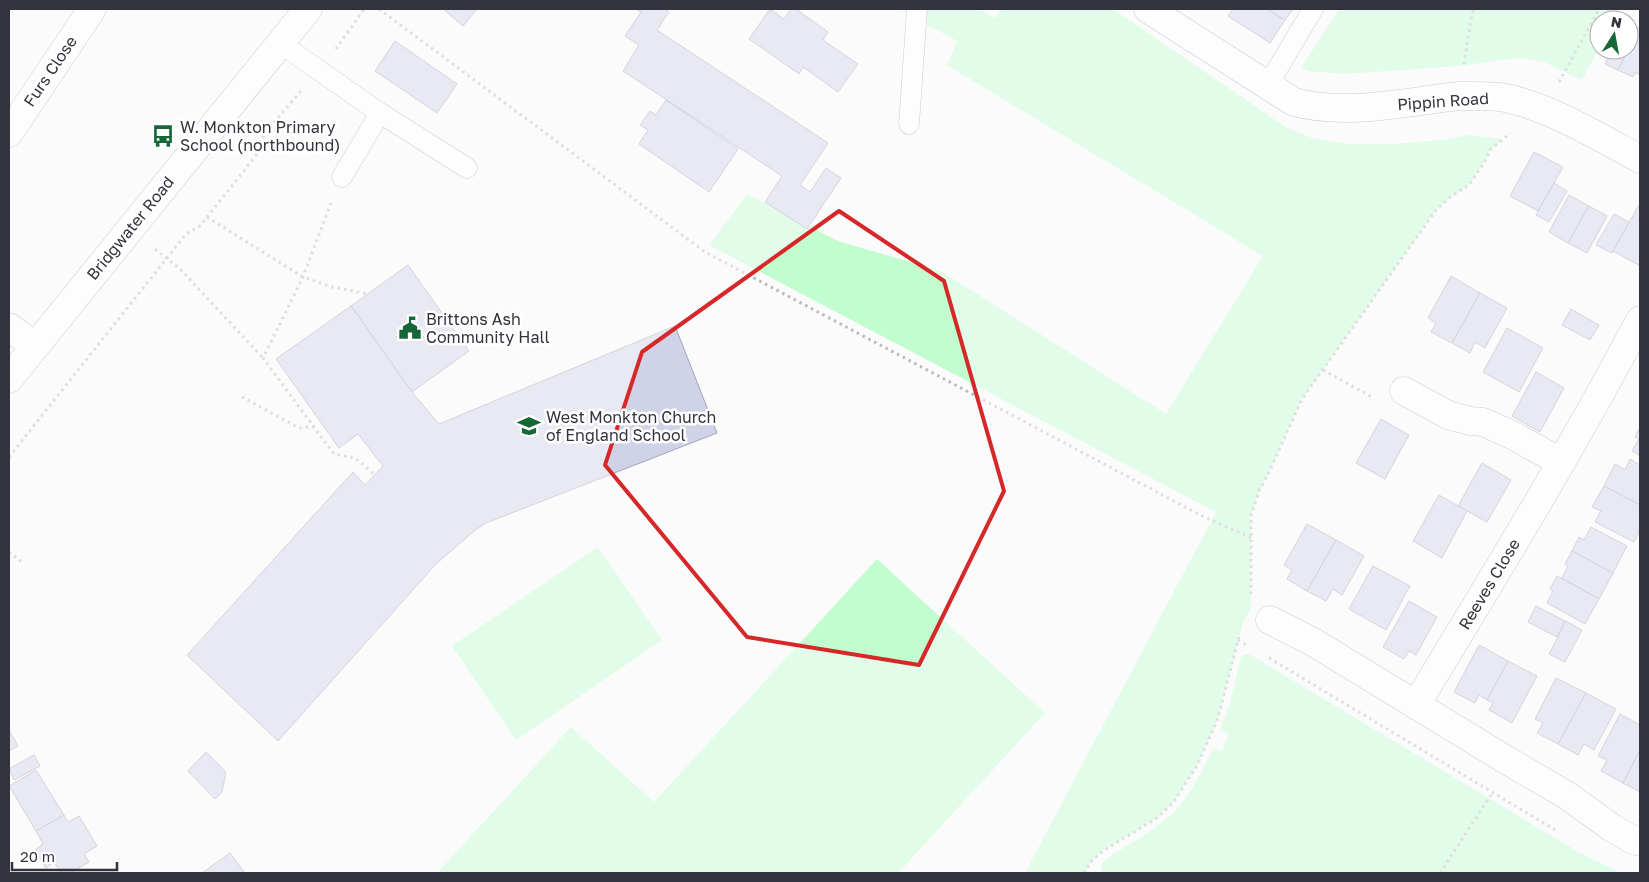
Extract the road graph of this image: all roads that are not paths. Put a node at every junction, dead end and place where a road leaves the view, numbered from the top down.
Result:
1 (92, 9) edge
2 (308, 9) edge
3 (917, 9) edge
4 (1148, 9) edge
5 (1314, 9) edge
6 (280, 43) junction
7 (1268, 85) junction
8 (380, 113) junction
9 (909, 124) dead end
10 (9, 133) edge
11 (1640, 159) edge
12 (467, 168) dead end
13 (342, 177) road end
14 (1640, 320) edge
15 (9, 327) edge
16 (35, 346) junction
17 (9, 379) edge
18 (1404, 391) dead end
19 (1561, 462) junction
20 (1270, 620) dead end
21 (1416, 705) junction
22 (1635, 841) dead end

1 - 10 street, Furs Close
2 - 6 street, Bridgwater Road
3 - 9 lane
4 - 7 street, Pippin Road
5 - 7 lane
6 - 8 lane
6 - 16 street, Bridgwater Road
7 - 11 street, Pippin Road
8 - 12 lane
8 - 13 lane
14 - 19 street, Reeves Close
15 - 16 street
16 - 17 street, Bridgwater Road
18 - 19 street
19 - 21 street, Reeves Close
20 - 21 street
21 - 22 street

